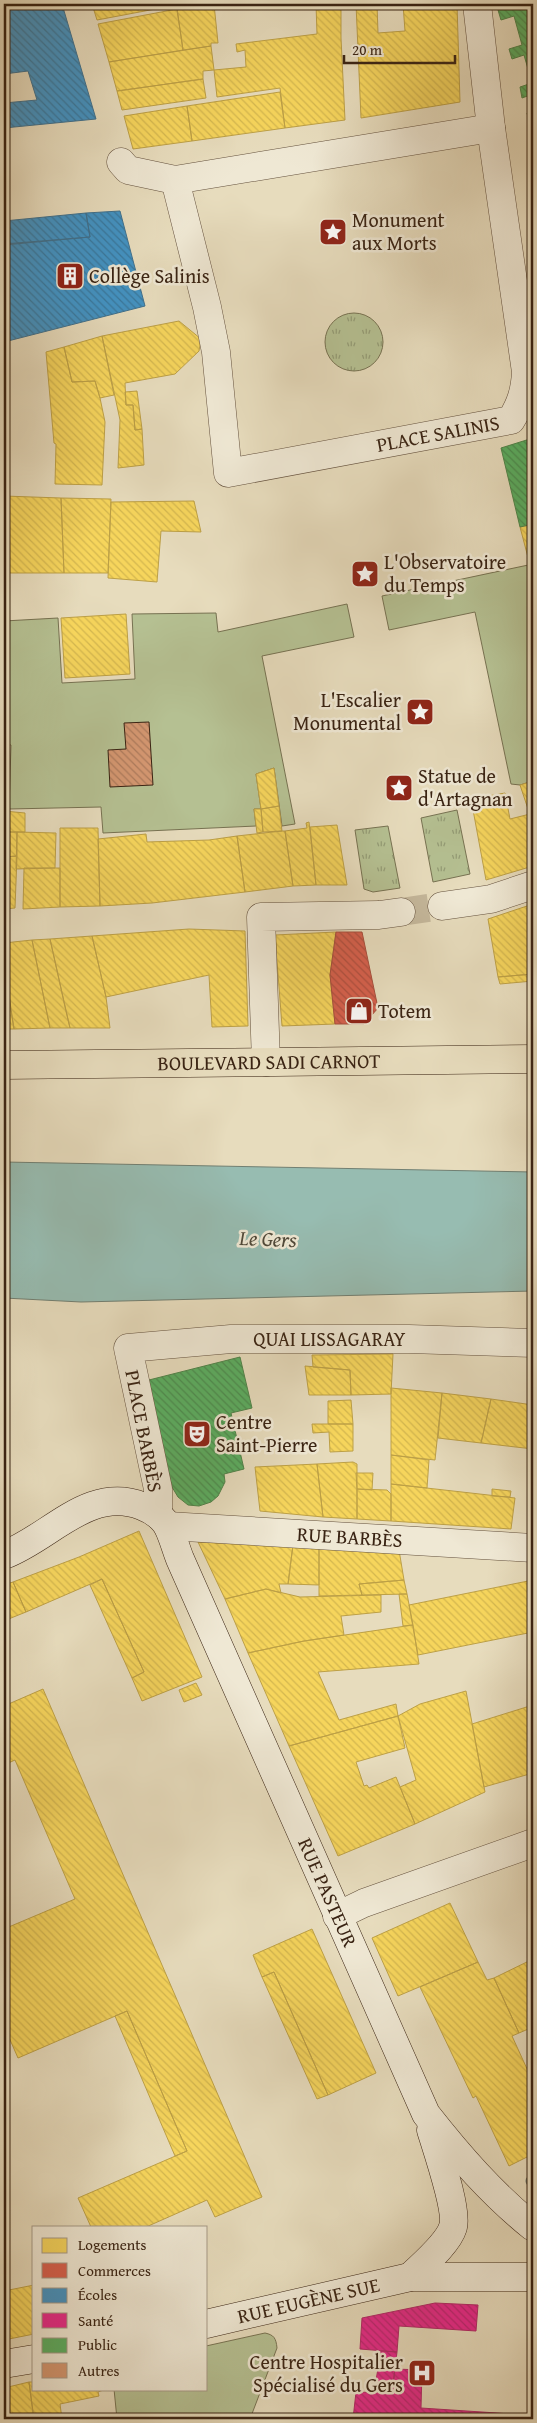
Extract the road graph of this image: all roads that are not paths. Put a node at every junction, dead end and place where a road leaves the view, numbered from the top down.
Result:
1 (477, 4) edge
2 (491, 128) junction
3 (120, 162) dead end
4 (175, 180) junction
5 (533, 886) edge
6 (442, 906) tunnel mouth
7 (401, 912) tunnel mouth
8 (533, 1058) edge
9 (266, 1062) junction
10 (4, 1064) edge
11 (533, 1343) edge
12 (128, 1348) joint
13 (163, 1521) junction
14 (533, 1548) edge
15 (4, 1555) edge
16 (533, 1843) edge
17 (337, 1916) junction
18 (426, 2114) junction
19 (533, 2228) edge
20 (533, 2276) edge
21 (410, 2277) junction
22 (208, 2324) edge
23 (32, 2360) edge
24 (4, 2364) edge

1 - 2 street
2 - 4 street
2 - 4 street, PLACE SALINIS
3 - 4 street
5 - 6 street
7 - 9 street
8 - 9 main road, BOULEVARD SADI CARNOT
9 - 10 main road, BOULEVARD SADI CARNOT
11 - 12 street, QUAI LISSAGARAY
12 - 13 street, PLACE BARBÈS
13 - 14 street, RUE BARBÈS
13 - 15 street
13 - 17 street, RUE PASTEUR
16 - 17 street
17 - 18 street, RUE PASTEUR
18 - 19 street, RUE PASTEUR
18 - 21 street
20 - 21 street, RUE EUGÈNE SUE
21 - 22 street, RUE EUGÈNE SUE
23 - 24 street

